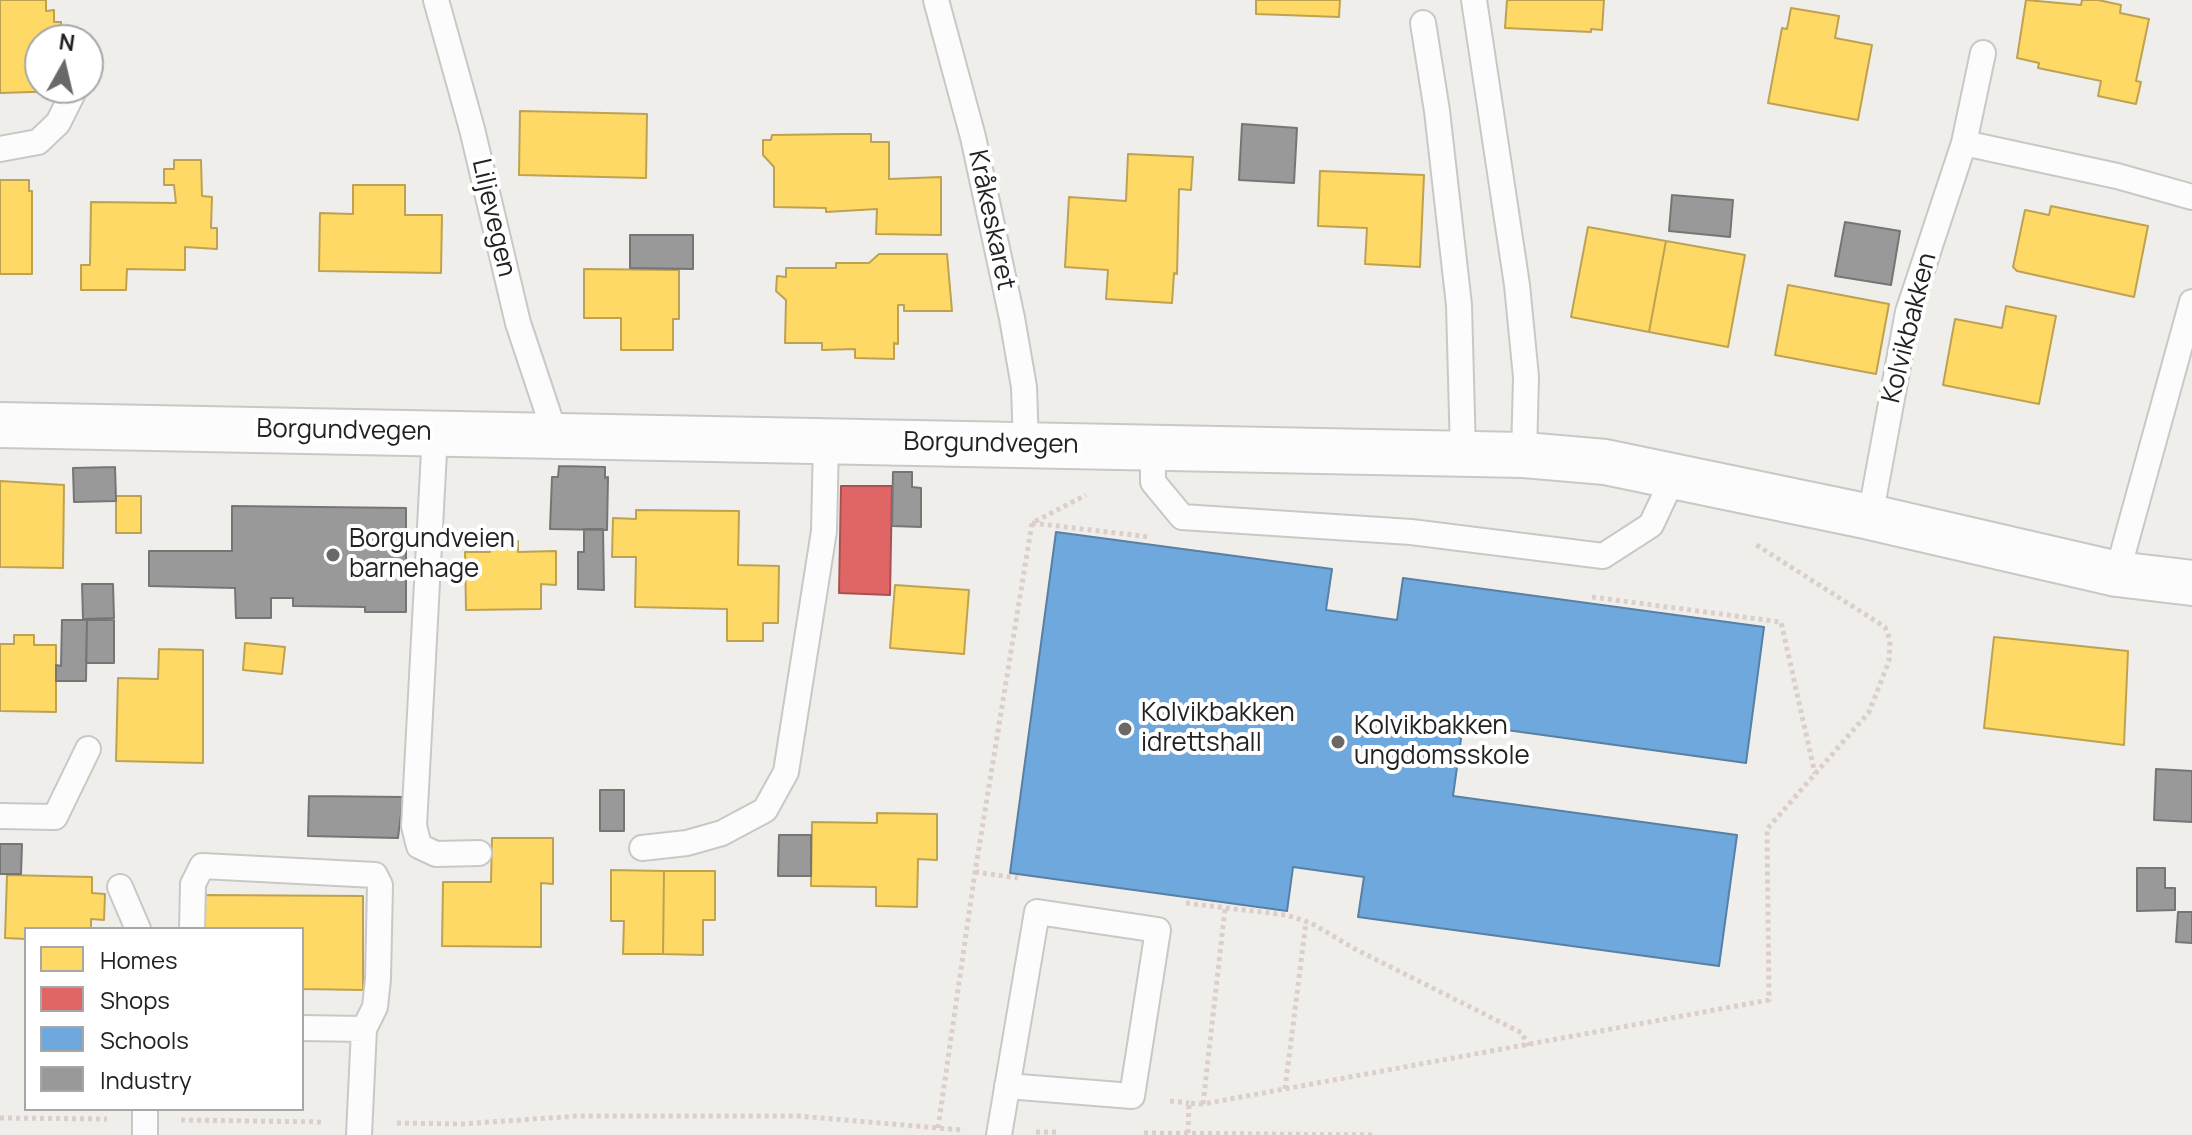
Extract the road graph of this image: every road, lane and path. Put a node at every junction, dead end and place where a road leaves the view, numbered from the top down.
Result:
1 (436, 0) edge
2 (936, 0) edge
3 (1474, 0) edge
4 (1423, 23) dead end
5 (1983, 53) dead end
6 (68, 104) edge
7 (1964, 143) junction
8 (0, 149) edge
9 (2192, 197) edge
10 (2192, 302) edge
11 (0, 425) edge
12 (435, 433) junction
13 (555, 434) junction
14 (826, 441) junction
15 (1026, 444) junction
16 (1153, 447) junction
17 (1463, 453) junction
18 (1524, 455) junction
19 (1674, 476) junction
20 (1099, 489) dead end
21 (1870, 517) junction
22 (1032, 523) junction
23 (1163, 538) dead end
24 (1753, 542) dead end
25 (2117, 574) junction
26 (2192, 583) edge
27 (1583, 595) dead end
28 (88, 749) dead end
29 (1815, 774) junction
30 (0, 816) edge
31 (642, 848) dead end
32 (479, 853) dead end
33 (120, 887) dead end
34 (1306, 922) junction
35 (137, 927) edge
36 (192, 927) edge
37 (304, 1028) edge
38 (364, 1029) junction
39 (1528, 1046) junction
40 (1007, 1086) junction
41 (1285, 1089) junction
42 (1203, 1104) junction
43 (0, 1118) edge
44 (145, 1121) edge
45 (938, 1128) junction
46 (359, 1129) edge
47 (1066, 1132) dead end
48 (999, 1133) edge
49 (1141, 1133) dead end
50 (1188, 1133) edge
51 (1375, 1135) edge

1 - 13 lane, Liljevegen
2 - 15 lane, Kråkeskaret
3 - 18 lane
4 - 17 lane
5 - 7 lane, Kolvikbakken
6 - 8 lane
7 - 9 lane
7 - 21 lane, Kolvikbakken
10 - 25 lane
11 - 12 street, Borgundvegen
12 - 13 street, Borgundvegen
12 - 32 lane
13 - 14 street, Borgundvegen
14 - 15 street, Borgundvegen
14 - 31 lane
15 - 16 street, Borgundvegen
16 - 17 street, Borgundvegen
16 - 19 lane
17 - 18 street, Borgundvegen
18 - 19 street
19 - 21 street
20 - 22 path
21 - 25 street
22 - 23 path
22 - 45 path
24 - 29 path
25 - 26 street
27 - 29 path
28 - 30 lane
29 - 39 path
33 - 35 lane
34 - 39 path
34 - 41 path
34 - 42 path
36 - 38 lane
37 - 38 lane
38 - 46 lane
39 - 41 path
40 - 40 lane
40 - 48 lane
41 - 42 path
42 - 50 path
43 - 44 path
44 - 46 path
45 - 46 path
45 - 48 path
47 - 48 path
49 - 50 path
50 - 51 path

